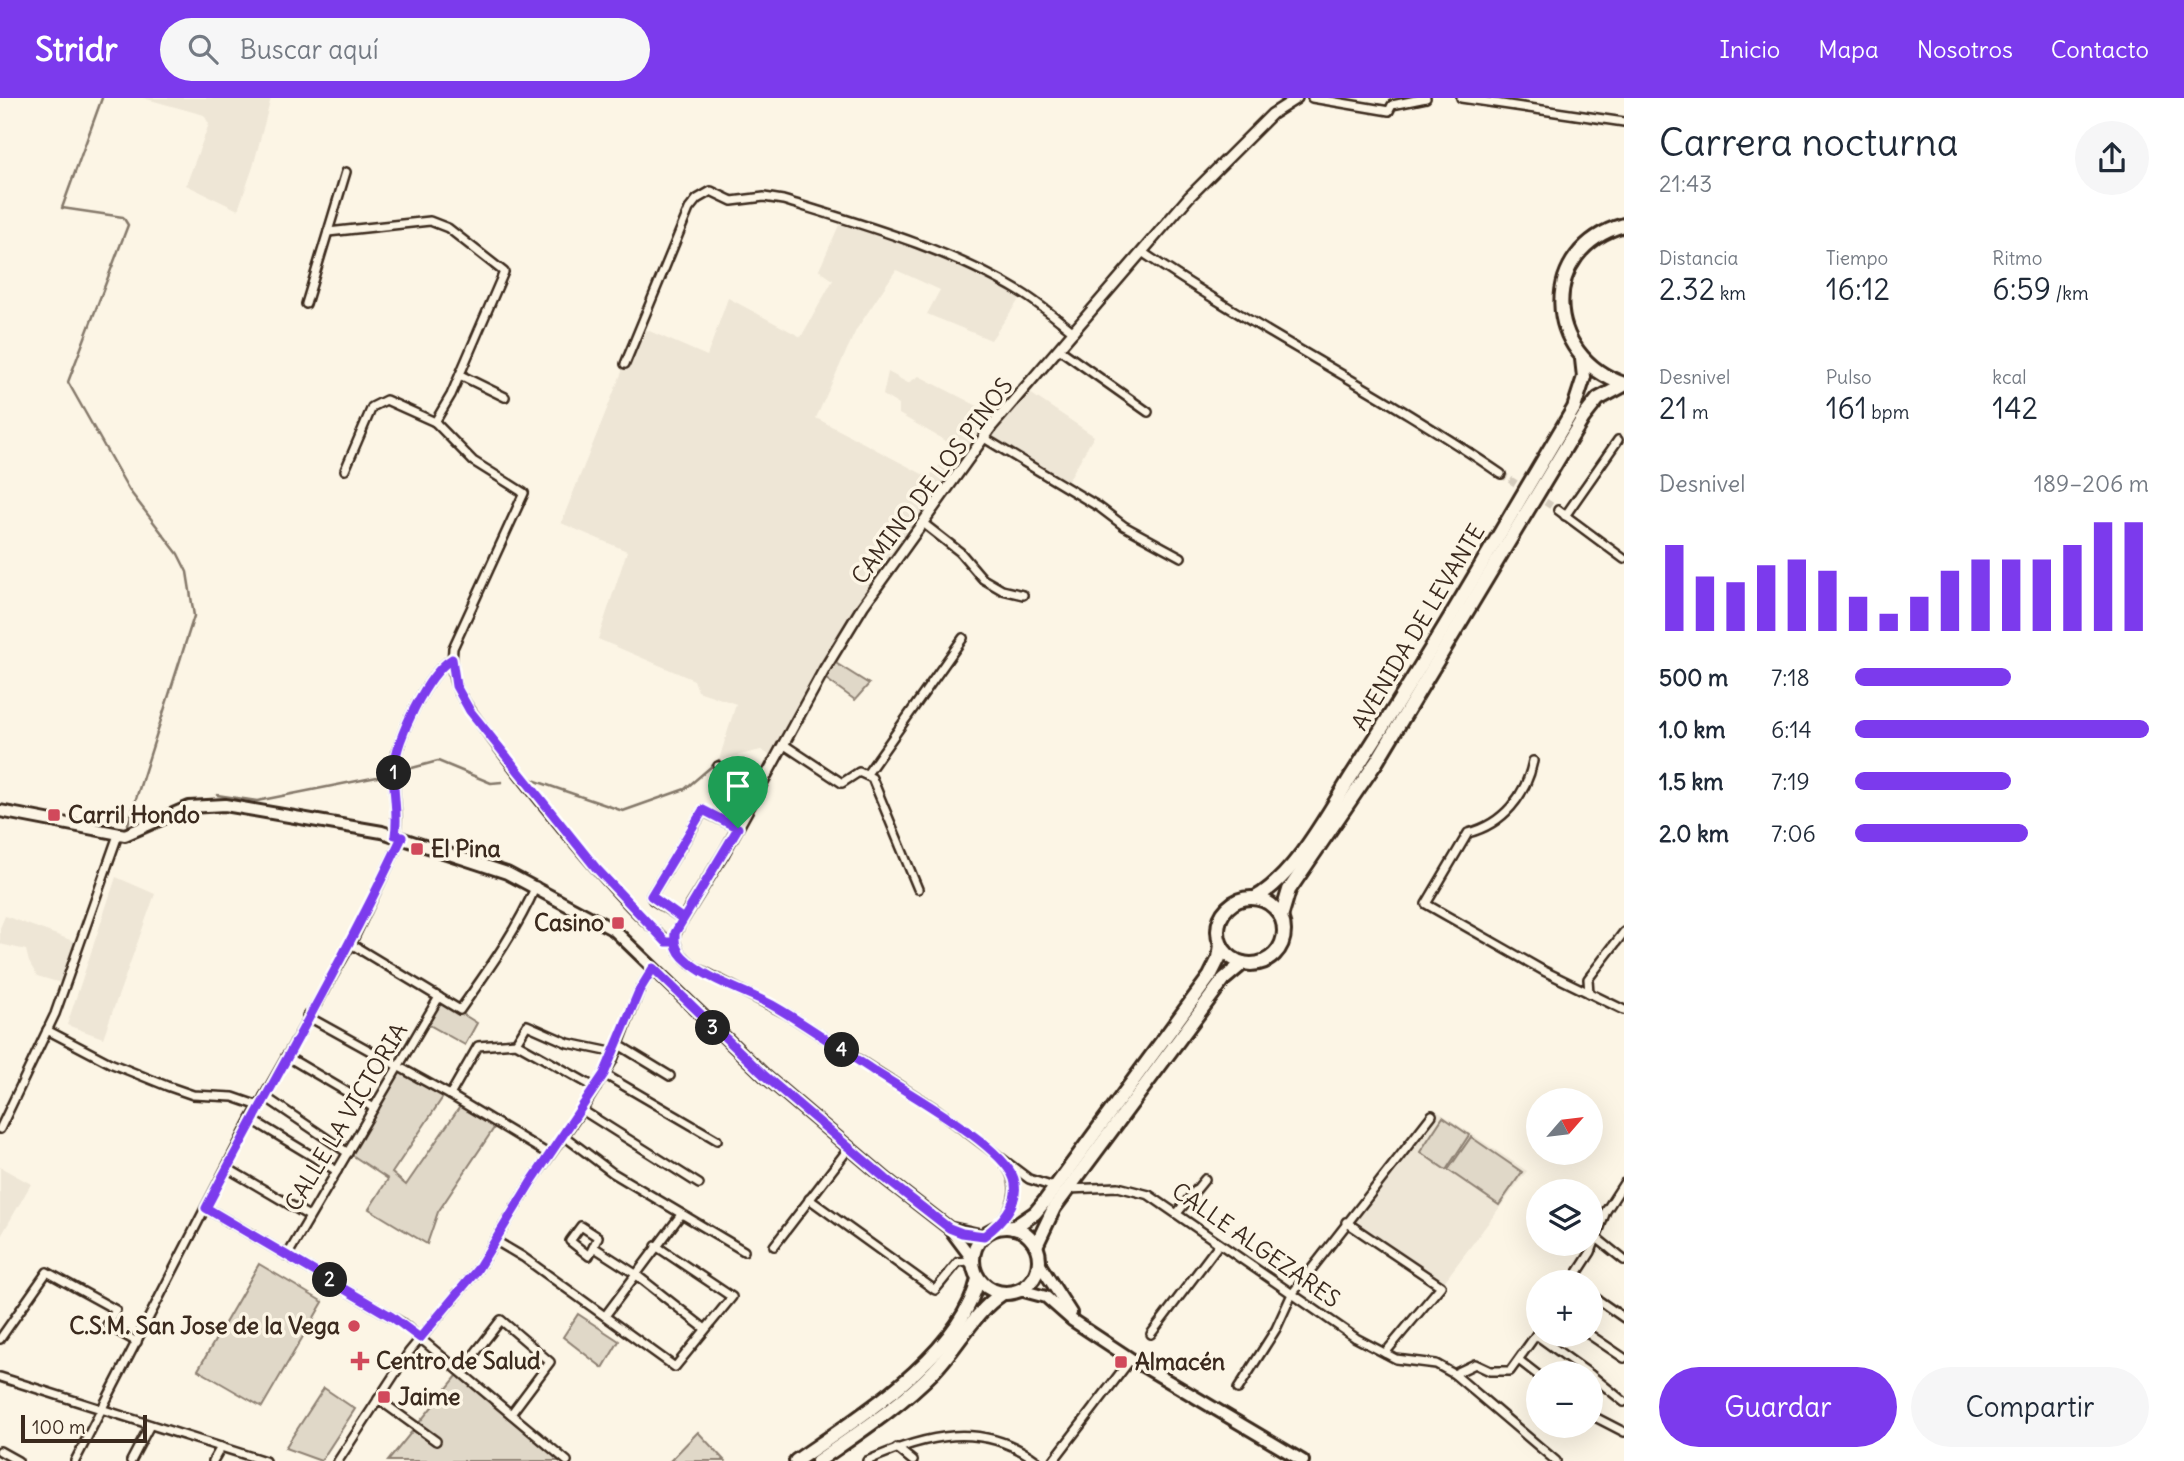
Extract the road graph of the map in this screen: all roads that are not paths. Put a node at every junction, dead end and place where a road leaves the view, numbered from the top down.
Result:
1 (1312, 98) edge
2 (1426, 98) edge
3 (1461, 98) edge
4 (1292, 99) edge
5 (1624, 122) edge
6 (346, 172) dead end
7 (1624, 225) edge
8 (328, 232) junction
9 (1142, 252) junction
10 (306, 304) dead end
11 (1074, 332) junction
12 (1059, 349) junction
13 (1582, 359) junction
14 (625, 364) dead end
15 (460, 374) junction
16 (1624, 384) edge
17 (505, 397) dead end
18 (1148, 412) dead end
19 (435, 422) junction
20 (984, 438) junction
21 (1618, 440) dead end
22 (345, 470) dead end
23 (1501, 474) tunnel mouth
24 (1558, 510) tunnel mouth
25 (1566, 516) junction
26 (922, 523) junction
27 (1181, 557) dead end
28 (1624, 559) edge
29 (1023, 595) dead end
30 (963, 638) dead end
31 (452, 659) junction
32 (783, 744) junction
33 (1533, 761) dead end
34 (718, 766) dead end
35 (866, 774) junction
36 (0, 811) edge
37 (735, 826) junction
38 (118, 835) junction
39 (398, 836) junction
40 (536, 886) junction
41 (918, 889) dead end
42 (1255, 898) junction
43 (1281, 917) junction
44 (683, 919) junction
45 (1624, 932) edge
46 (675, 942) junction
47 (351, 944) junction
48 (1221, 945) junction
49 (1243, 963) junction
50 (653, 968) junction
51 (1589, 993) junction
52 (439, 997) junction
53 (1624, 1010) edge
54 (307, 1016) junction
55 (47, 1030) junction
56 (516, 1043) junction
57 (617, 1049) junction
58 (286, 1056) junction
59 (400, 1067) junction
60 (604, 1074) junction
61 (670, 1076) dead end
62 (596, 1088) junction
63 (450, 1095) junction
64 (264, 1096) junction
65 (259, 1106) junction
66 (374, 1108) junction
67 (582, 1110) junction
68 (1432, 1115) dead end
69 (251, 1119) junction
70 (0, 1129) edge
71 (564, 1136) junction
72 (718, 1140) dead end
73 (849, 1148) junction
74 (348, 1153) junction
75 (550, 1155) junction
76 (1000, 1158) junction
77 (227, 1168) junction
78 (337, 1171) junction
79 (1205, 1179) dead end
80 (1624, 1183) edge
81 (699, 1184) dead end
82 (1055, 1187) junction
83 (1069, 1189) junction
84 (1616, 1196) junction
85 (809, 1199) junction
86 (1624, 1202) edge
87 (206, 1208) junction
88 (1178, 1212) junction
89 (309, 1216) junction
90 (680, 1216) junction
91 (1346, 1222) junction
92 (1603, 1222) edge
93 (949, 1228) junction
94 (1013, 1228) junction
95 (988, 1233) junction
96 (496, 1241) junction
97 (1603, 1243) edge
98 (1219, 1244) junction
99 (656, 1246) junction
100 (774, 1246) dead end
101 (1035, 1246) junction
102 (595, 1248) dead end
103 (744, 1251) dead end
104 (287, 1256) junction
105 (1624, 1260) edge
106 (1039, 1263) junction
107 (975, 1268) junction
108 (634, 1273) junction
109 (1020, 1290) junction
110 (1003, 1293) junction
111 (1292, 1294) junction
112 (1603, 1303) edge
113 (605, 1316) junction
114 (1624, 1318) edge
115 (1082, 1326) junction
116 (704, 1328) junction
117 (1151, 1334) dead end
118 (420, 1338) junction
119 (0, 1339) edge
120 (136, 1342) junction
121 (1603, 1344) edge
122 (1529, 1347) edge
123 (1554, 1347) edge
124 (1385, 1353) junction
125 (1130, 1359) junction
126 (1624, 1359) edge
127 (1520, 1361) junction
128 (1573, 1361) edge
129 (1526, 1366) edge
130 (461, 1371) junction
131 (1454, 1374) junction
132 (0, 1377) edge
133 (1603, 1385) edge
134 (1238, 1389) dead end
135 (378, 1399) junction
136 (1624, 1402) edge
137 (103, 1409) junction
138 (511, 1414) junction
139 (1603, 1421) edge
140 (150, 1425) junction
141 (1624, 1432) edge
142 (436, 1440) dead end
143 (221, 1447) junction
144 (897, 1448) junction
145 (0, 1451) edge
146 (1299, 1460) edge
147 (18, 1461) edge
148 (75, 1461) edge
149 (131, 1461) edge
150 (213, 1461) edge
151 (265, 1461) edge
152 (338, 1461) edge
153 (568, 1461) edge
154 (796, 1461) edge
155 (818, 1461) edge
156 (867, 1461) edge
157 (913, 1461) edge
158 (1037, 1461) edge
159 (1054, 1461) edge
160 (1556, 1461) edge

1 - 2 street
3 - 5 street
4 - 9 street, CAMINO DE LOS PINOS
6 - 8 street
7 - 13 main road
8 - 10 street
8 - 15 street
9 - 11 street, CAMINO DE LOS PINOS
9 - 23 street
11 - 12 street, CAMINO DE LOS PINOS
11 - 14 street
12 - 18 street
12 - 20 street, CAMINO DE LOS PINOS
13 - 16 main road
13 - 42 main road, AVENIDA DE LEVANTE
15 - 17 street
15 - 19 street
16 - 43 main road, AVENIDA DE LEVANTE
19 - 22 street
19 - 31 street
20 - 26 street, CAMINO DE LOS PINOS
20 - 27 street
21 - 25 street
24 - 25 street
25 - 28 street
26 - 29 street
26 - 32 street, CAMINO DE LOS PINOS
30 - 35 street
31 - 39 street
31 - 46 street, CALLE ALGEZARES
32 - 35 street
32 - 37 street, CAMINO DE LOS PINOS
33 - 51 street
34 - 37 street
35 - 41 street
36 - 38 main road
37 - 44 street, CAMINO DE LOS PINOS
37 - 44 street
38 - 39 main road
38 - 55 street
39 - 40 main road
39 - 47 street
40 - 50 main road
40 - 52 street
42 - 43 main road
42 - 48 main road
43 - 49 main road
44 - 46 street, CAMINO DE LOS PINOS
45 - 51 street
46 - 76 street, CALLE ALGEZARES
47 - 52 street
47 - 54 street
48 - 49 main road
48 - 82 main road
49 - 83 main road
50 - 57 street
50 - 73 main road
51 - 53 street
52 - 59 street, CALLE LA VICTORIA
54 - 58 street
54 - 59 street
55 - 65 street
55 - 70 street
56 - 57 street
56 - 62 street
56 - 63 street
57 - 60 street
57 - 61 street
58 - 64 street
58 - 66 street
59 - 63 street
59 - 66 street, CALLE LA VICTORIA
60 - 62 street
60 - 72 street
62 - 67 street
63 - 75 street
64 - 65 street
64 - 74 street
65 - 69 street
66 - 74 street, CALLE LA VICTORIA
67 - 71 street
67 - 81 street
68 - 91 street
69 - 77 street
69 - 78 street
71 - 75 street
71 - 90 street
73 - 85 street
73 - 93 main road
74 - 78 street, CALLE LA VICTORIA
75 - 96 street
76 - 82 street, CALLE ALGEZARES
76 - 95 street
77 - 87 street
77 - 89 street
78 - 89 street, CALLE LA VICTORIA
79 - 88 street
80 - 84 street
82 - 83 street, CALLE ALGEZARES
82 - 94 main road
83 - 88 street, CALLE ALGEZARES
83 - 101 main road
84 - 86 street
84 - 92 street
85 - 100 street
85 - 107 street
87 - 104 street
87 - 120 street
88 - 98 street, CALLE ALGEZARES
89 - 104 street, CALLE LA VICTORIA
90 - 99 street
90 - 103 street
91 - 111 street
91 - 124 street
93 - 95 main road
93 - 107 main road
94 - 95 main road
94 - 101 main road
95 - 107 main road
96 - 113 street
96 - 118 street
97 - 105 street
98 - 111 street, CALLE ALGEZARES
98 - 117 street
99 - 108 street
99 - 116 street
101 - 106 main road
102 - 108 street
104 - 118 street
106 - 109 main road
106 - 115 main road
107 - 110 main road
107 - 154 main road
108 - 113 street
108 - 116 street
109 - 110 main road
109 - 115 main road
110 - 155 main road
111 - 124 street, CALLE ALGEZARES
111 - 134 street
112 - 114 street
113 - 116 street
115 - 125 main road
118 - 130 street
118 - 135 street
119 - 120 street
120 - 137 street
121 - 126 street
122 - 127 street
123 - 128 street
124 - 131 street, CALLE ALGEZARES
125 - 146 main road
125 - 159 street
127 - 129 street
127 - 131 street
130 - 138 street
130 - 138 street
131 - 160 street, CALLE ALGEZARES
132 - 137 street
133 - 136 street
135 - 142 street
135 - 152 street
137 - 140 street
137 - 148 street
138 - 153 street
139 - 141 street
140 - 143 street
140 - 149 street
143 - 150 street
143 - 151 street
144 - 156 street
144 - 157 street
144 - 158 street
145 - 147 street

